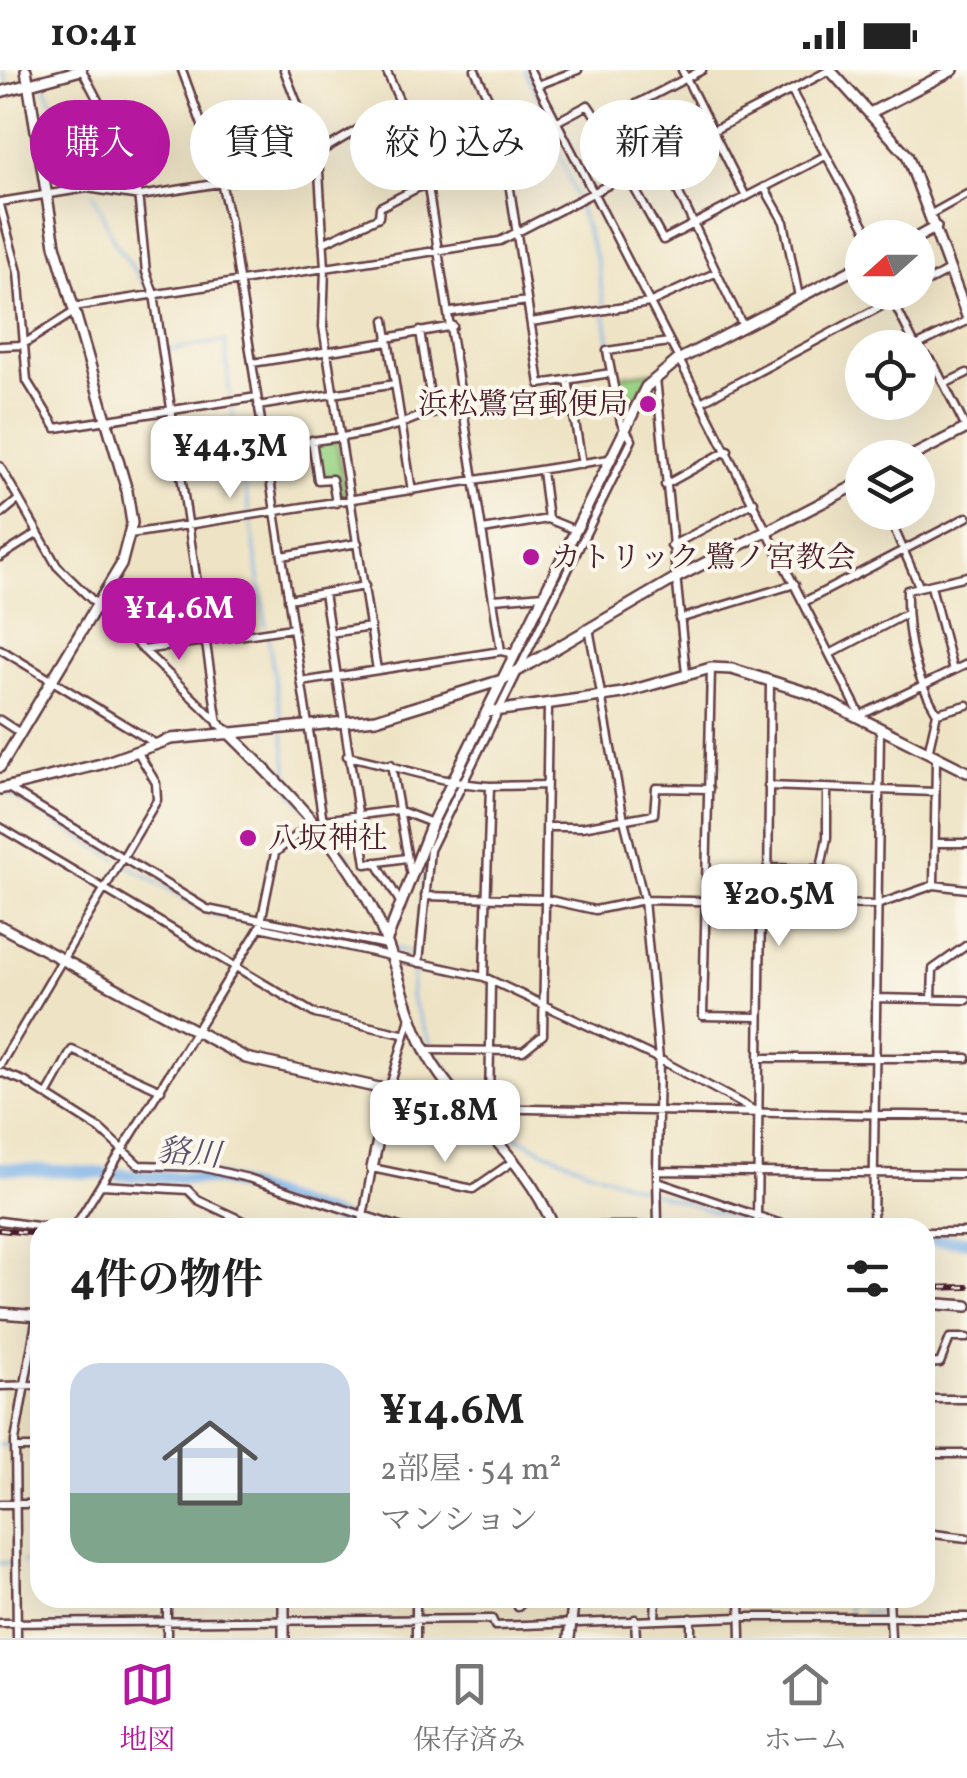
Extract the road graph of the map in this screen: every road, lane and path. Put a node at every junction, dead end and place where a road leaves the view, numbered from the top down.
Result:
1 (26, 70) edge
2 (82, 70) edge
3 (182, 70) edge
4 (284, 70) edge
5 (386, 70) edge
6 (475, 70) edge
7 (530, 70) edge
8 (578, 70) edge
9 (702, 70) edge
10 (830, 70) edge
11 (952, 70) edge
12 (684, 74) edge
13 (932, 75) edge
14 (29, 83) junction
15 (538, 85) junction
16 (791, 90) junction
17 (0, 92) edge
18 (192, 100) edge
19 (296, 100) edge
20 (400, 100) edge
21 (489, 100) edge
22 (544, 100) edge
23 (697, 100) edge
24 (870, 113) junction
25 (560, 115) edge
26 (720, 126) edge
27 (560, 134) edge
28 (720, 146) edge
29 (825, 156) junction
30 (190, 187) edge
31 (764, 188) junction
32 (223, 190) edge
33 (320, 190) edge
34 (413, 190) edge
35 (430, 190) edge
36 (510, 190) edge
37 (596, 190) edge
38 (635, 190) edge
39 (680, 190) edge
40 (592, 192) junction
41 (967, 194) edge
42 (46, 195) junction
43 (140, 196) junction
44 (746, 197) junction
45 (0, 203) edge
46 (931, 214) junction
47 (861, 220) edge
48 (692, 226) junction
49 (936, 227) joint
50 (516, 232) junction
51 (324, 244) junction
52 (440, 251) junction
53 (325, 268) junction
54 (950, 269) junction
55 (715, 272) junction
56 (845, 274) edge
57 (935, 277) edge
58 (240, 282) junction
59 (154, 294) junction
60 (799, 297) junction
61 (527, 302) junction
62 (649, 303) junction
63 (74, 310) junction
64 (876, 310) edge
65 (452, 312) junction
66 (967, 318) edge
67 (385, 320) dead end
68 (531, 322) junction
69 (453, 326) junction
70 (743, 326) junction
71 (420, 331) junction
72 (935, 337) edge
73 (388, 340) junction
74 (669, 342) junction
75 (22, 344) junction
76 (0, 346) edge
77 (328, 352) junction
78 (678, 360) junction
79 (252, 363) junction
80 (935, 366) edge
81 (611, 373) junction
82 (967, 373) edge
83 (656, 376) junction
84 (568, 380) junction
85 (395, 384) junction
86 (944, 384) junction
87 (463, 391) junction
88 (334, 393) junction
89 (258, 401) junction
90 (701, 402) junction
91 (172, 410) junction
92 (433, 414) junction
93 (106, 421) junction
94 (402, 426) junction
95 (624, 428) junction
96 (966, 428) edge
97 (341, 436) junction
98 (312, 440) junction
99 (935, 444) edge
100 (265, 448) junction
101 (728, 450) junction
102 (609, 459) junction
103 (582, 464) junction
104 (0, 466) edge
105 (542, 470) junction
106 (476, 480) junction
107 (666, 484) junction
108 (412, 491) junction
109 (845, 491) edge
110 (18, 500) junction
111 (351, 501) junction
112 (754, 502) junction
113 (336, 504) junction
114 (275, 514) junction
115 (0, 516) edge
116 (967, 517) edge
117 (548, 519) junction
118 (190, 525) junction
119 (483, 530) junction
120 (576, 530) junction
121 (767, 530) junction
122 (896, 530) edge
123 (38, 533) junction
124 (130, 534) junction
125 (358, 543) junction
126 (0, 545) edge
127 (671, 546) junction
128 (905, 549) junction
129 (2, 555) edge
130 (282, 556) junction
131 (967, 576) edge
132 (674, 579) junction
133 (795, 584) junction
134 (364, 586) junction
135 (919, 586) junction
136 (931, 586) junction
137 (324, 592) junction
138 (544, 595) junction
139 (288, 598) junction
140 (494, 599) junction
141 (804, 602) junction
142 (97, 606) junction
143 (906, 614) junction
144 (679, 619) junction
145 (371, 627) junction
146 (292, 628) junction
147 (589, 628) junction
148 (330, 633) junction
149 (208, 640) junction
150 (0, 649) edge
151 (143, 650) junction
152 (501, 651) junction
153 (832, 653) junction
154 (515, 654) junction
155 (967, 664) edge
156 (711, 668) junction
157 (378, 670) junction
158 (953, 671) junction
159 (686, 673) junction
160 (511, 675) junction
161 (337, 676) junction
162 (770, 680) junction
163 (52, 681) junction
164 (301, 682) junction
165 (921, 687) junction
166 (600, 695) junction
167 (548, 704) junction
168 (967, 705) edge
169 (492, 712) junction
170 (937, 713) junction
171 (864, 719) junction
172 (0, 720) edge
173 (343, 722) junction
174 (308, 724) junction
175 (222, 727) junction
176 (880, 731) junction
177 (20, 733) junction
178 (156, 744) junction
179 (137, 750) junction
180 (347, 756) junction
181 (932, 757) junction
182 (391, 764) junction
183 (0, 767) edge
184 (967, 772) edge
185 (458, 784) junction
186 (546, 785) junction
187 (490, 786) junction
188 (768, 786) junction
189 (3, 788) edge
190 (709, 788) junction
191 (827, 790) junction
192 (879, 792) junction
193 (935, 792) junction
194 (398, 810) junction
195 (357, 816) junction
196 (320, 821) junction
197 (624, 822) junction
198 (432, 823) junction
199 (0, 826) edge
200 (546, 827) junction
201 (935, 843) junction
202 (967, 843) edge
203 (406, 858) junction
204 (123, 859) junction
205 (376, 862) junction
206 (767, 868) junction
207 (820, 869) junction
208 (410, 871) junction
209 (934, 884) junction
210 (104, 889) junction
211 (967, 889) edge
212 (425, 896) junction
213 (488, 898) junction
214 (545, 898) junction
215 (644, 900) junction
216 (707, 901) junction
217 (400, 902) junction
218 (764, 902) junction
219 (814, 903) junction
220 (877, 905) junction
221 (261, 924) junction
222 (0, 926) edge
223 (967, 944) edge
224 (388, 947) junction
225 (61, 962) junction
226 (416, 962) junction
227 (236, 968) junction
228 (487, 979) junction
229 (876, 998) junction
230 (932, 999) junction
231 (967, 1000) edge
232 (542, 1007) junction
233 (759, 1017) junction
234 (410, 1018) junction
235 (197, 1034) junction
236 (402, 1034) junction
237 (431, 1050) junction
238 (490, 1051) junction
239 (875, 1056) junction
240 (760, 1058) junction
241 (967, 1058) edge
242 (659, 1059) junction
243 (0, 1069) edge
244 (388, 1090) junction
245 (162, 1091) junction
246 (48, 1095) junction
247 (472, 1108) junction
248 (486, 1109) junction
249 (658, 1112) junction
250 (759, 1113) junction
251 (875, 1114) junction
252 (967, 1116) edge
253 (124, 1150) junction
254 (516, 1159) junction
255 (372, 1168) junction
256 (657, 1171) junction
257 (758, 1172) junction
258 (873, 1174) junction
259 (967, 1174) edge
260 (104, 1181) junction
261 (658, 1188) junction
262 (80, 1218) edge
263 (237, 1218) edge
264 (355, 1218) edge
265 (364, 1218) edge
266 (550, 1218) edge
267 (658, 1218) edge
268 (757, 1218) joint
269 (872, 1218) edge
270 (0, 1221) edge
271 (30, 1225) edge
272 (935, 1232) edge
273 (967, 1232) edge
274 (935, 1304) edge
275 (967, 1306) edge
276 (0, 1313) edge
277 (30, 1315) edge
278 (967, 1338) edge
279 (30, 1366) edge
280 (935, 1366) edge
281 (27, 1385) junction
282 (0, 1386) edge
283 (935, 1399) edge
284 (967, 1399) edge
285 (15, 1446) junction
286 (30, 1447) edge
287 (935, 1454) edge
288 (967, 1454) edge
289 (0, 1504) edge
290 (15, 1504) junction
291 (30, 1504) edge
292 (935, 1534) edge
293 (967, 1538) edge
294 (167, 1608) edge
295 (284, 1608) edge
296 (416, 1608) edge
297 (573, 1608) edge
298 (655, 1608) edge
299 (740, 1608) edge
300 (889, 1608) edge
301 (740, 1617) junction
302 (890, 1617) junction
303 (967, 1617) edge
304 (416, 1618) junction
305 (691, 1618) junction
306 (635, 1619) junction
307 (654, 1619) junction
308 (284, 1620) junction
309 (167, 1621) junction
310 (0, 1623) edge
311 (17, 1623) junction
312 (571, 1624) junction
313 (17, 1638) edge
314 (167, 1638) edge
315 (284, 1638) edge
316 (416, 1638) edge
317 (569, 1638) edge
318 (636, 1638) edge
319 (691, 1638) edge
320 (740, 1638) edge
321 (891, 1638) edge

1 - 14 street
2 - 14 street
2 - 43 street
3 - 18 street
4 - 19 street
5 - 20 street
6 - 21 street
7 - 15 street
8 - 15 street
9 - 12 street
10 - 16 street
10 - 24 street
11 - 13 street
12 - 23 street
12 - 25 street
13 - 24 street
14 - 17 street
14 - 42 street
15 - 22 street
16 - 26 street
16 - 29 street
24 - 46 street
27 - 40 street
28 - 44 street
29 - 31 street
29 - 47 street
30 - 43 street
31 - 44 street
31 - 60 street
32 - 58 street
33 - 51 street
34 - 51 street
35 - 52 street
36 - 50 street
37 - 40 street
38 - 48 street
39 - 48 street
40 - 50 street
40 - 62 street
41 - 46 street
42 - 43 street
42 - 45 street
42 - 63 street
43 - 59 street
44 - 48 street
45 - 75 street
46 - 49 street
48 - 55 street
49 - 54 street
50 - 52 street
50 - 61 street
51 - 53 street
52 - 53 street
52 - 65 street
53 - 58 street
53 - 77 street
54 - 57 street
54 - 66 street
55 - 62 street
55 - 70 street
56 - 60 street
58 - 59 street
58 - 79 street
59 - 63 street
59 - 91 street
60 - 70 street
61 - 65 street
61 - 68 street
62 - 68 street
62 - 74 street
63 - 75 street
63 - 93 street
64 - 90 street
65 - 69 street
66 - 72 street
67 - 73 street
68 - 84 street
69 - 71 street
69 - 87 street
70 - 78 street
71 - 73 street
71 - 92 street
73 - 77 street
73 - 85 street
74 - 78 street
74 - 81 street
75 - 76 street
75 - 93 street
77 - 79 street
77 - 88 street
78 - 83 street
78 - 90 street
79 - 89 street
80 - 86 street
81 - 84 street
81 - 95 street
82 - 86 street
83 - 95 street
83 - 107 street
84 - 103 street
85 - 88 street
85 - 94 street
86 - 96 street
87 - 92 street
87 - 106 street
88 - 89 street
88 - 97 street
89 - 91 street
89 - 100 street
90 - 101 street
91 - 93 street
91 - 118 street
92 - 94 street
93 - 124 street
94 - 97 street
94 - 108 street
95 - 102 street
95 - 160 street
96 - 99 street
97 - 98 street
97 - 111 street
98 - 100 street
98 - 113 street
100 - 114 street
101 - 107 street
101 - 112 street
102 - 103 street
102 - 120 street
103 - 105 street
104 - 110 street
105 - 106 street
105 - 117 street
106 - 108 street
106 - 119 street
107 - 127 street
108 - 111 street
109 - 121 street
110 - 115 street
110 - 123 street
111 - 113 street
111 - 125 street
112 - 121 street
112 - 127 street
113 - 114 street
114 - 118 street
114 - 130 street
116 - 128 street
117 - 119 street
117 - 120 street
118 - 124 street
118 - 149 street
119 - 140 street
120 - 138 street
121 - 132 street
121 - 133 street
122 - 128 street
123 - 129 street
123 - 142 street
124 - 142 street
125 - 130 street
125 - 134 street
126 - 129 street
127 - 132 street
128 - 135 street
128 - 141 street
130 - 139 street
131 - 136 street
132 - 144 street
132 - 147 street
133 - 141 street
133 - 144 street
134 - 137 street
134 - 145 street
135 - 136 street
135 - 143 street
136 - 158 street
137 - 139 street
137 - 148 street
138 - 140 street
138 - 154 street
139 - 146 street
140 - 152 street
141 - 153 street
142 - 151 street
142 - 163 street
143 - 153 street
143 - 165 street
144 - 159 street
145 - 148 street
145 - 157 street
146 - 149 street
146 - 164 street
147 - 160 street
147 - 166 street
148 - 161 street
149 - 151 street
149 - 175 street
150 - 163 street
151 - 175 street
152 - 154 street
152 - 157 street
153 - 171 street
154 - 160 street
155 - 158 street
156 - 159 street
156 - 162 street
156 - 190 street
157 - 161 street
158 - 165 street
159 - 166 street
160 - 169 street
160 - 169 street
160 - 173 street
161 - 164 street
161 - 173 street
162 - 171 street
162 - 188 street
163 - 177 street
163 - 178 street
164 - 174 street
165 - 170 street
165 - 171 street
166 - 167 street
166 - 197 street
167 - 169 street
167 - 186 street
168 - 170 street
169 - 185 street
170 - 181 street
171 - 176 street
172 - 177 street
173 - 174 street
173 - 180 street
174 - 175 street
174 - 196 street
175 - 178 street
175 - 196 street
176 - 181 street
176 - 192 street
177 - 183 street
178 - 179 street
179 - 189 street
179 - 204 street
180 - 182 street
180 - 195 street
181 - 184 street
181 - 193 street
182 - 185 street
182 - 194 street
185 - 187 street
185 - 198 street
185 - 212 street
186 - 187 street
186 - 200 street
187 - 213 street
188 - 191 street
188 - 206 street
189 - 204 street
190 - 197 street
190 - 216 street
191 - 192 street
191 - 207 street
192 - 193 street
192 - 220 street
193 - 201 street
194 - 195 street
194 - 198 street
194 - 203 street
195 - 196 street
195 - 205 street
196 - 221 street
196 - 224 street
197 - 200 street
197 - 215 street
198 - 208 street
199 - 210 street
200 - 214 street
201 - 202 street
201 - 209 street
203 - 205 street
203 - 208 street
204 - 210 street
204 - 221 street
205 - 217 street
206 - 207 street
206 - 218 street
207 - 219 street
208 - 217 street
209 - 211 street
209 - 220 street
210 - 225 street
210 - 227 street
212 - 213 street
212 - 226 street
213 - 214 street
213 - 228 street
214 - 215 street
214 - 232 street
215 - 216 street
215 - 242 street
216 - 218 street
216 - 233 street
217 - 224 street
218 - 219 street
218 - 233 street
219 - 220 street
220 - 229 street
221 - 224 street
221 - 227 street
222 - 225 street
223 - 230 street
224 - 226 street
224 - 234 street
225 - 235 street
225 - 243 street
226 - 228 street
227 - 235 street
227 - 236 street
228 - 232 street
228 - 238 street
229 - 230 street
229 - 239 street
230 - 231 street
232 - 238 street
232 - 242 street
233 - 240 street
234 - 236 street
234 - 237 street
235 - 244 street
235 - 245 street
236 - 244 street
237 - 238 street
237 - 247 street
238 - 248 street
239 - 240 street
239 - 241 street
239 - 251 street
240 - 250 street
242 - 249 street
242 - 250 street
243 - 246 street
244 - 247 street
244 - 255 street
245 - 246 street
245 - 253 street
246 - 253 street
247 - 248 street
247 - 254 street
248 - 249 street
249 - 250 street
249 - 256 street
250 - 251 street
250 - 257 street
251 - 252 street
251 - 258 street
253 - 260 street
253 - 264 street
254 - 255 street
254 - 266 street
255 - 265 street
256 - 257 street
256 - 261 street
257 - 258 street
257 - 268 street
258 - 259 street
258 - 269 street
260 - 262 street
260 - 263 street
261 - 267 street
261 - 268 street
270 - 271 street
272 - 273 street
274 - 275 street
276 - 277 street
278 - 280 street
279 - 281 street
281 - 282 street
281 - 285 street
283 - 284 street
285 - 286 street
285 - 290 street
287 - 288 street
289 - 290 street
290 - 291 street
290 - 311 street
292 - 293 street
294 - 309 street
295 - 308 street
296 - 304 street
297 - 312 street
298 - 307 street
299 - 301 street
300 - 302 street
301 - 302 street
301 - 305 street
301 - 320 street
302 - 303 street
302 - 321 street
304 - 308 street
304 - 312 street
304 - 316 street
305 - 307 street
305 - 319 street
306 - 307 street
306 - 312 street
306 - 318 street
308 - 309 street
308 - 315 street
309 - 311 street
309 - 314 street
310 - 311 street
311 - 313 street
312 - 317 street

